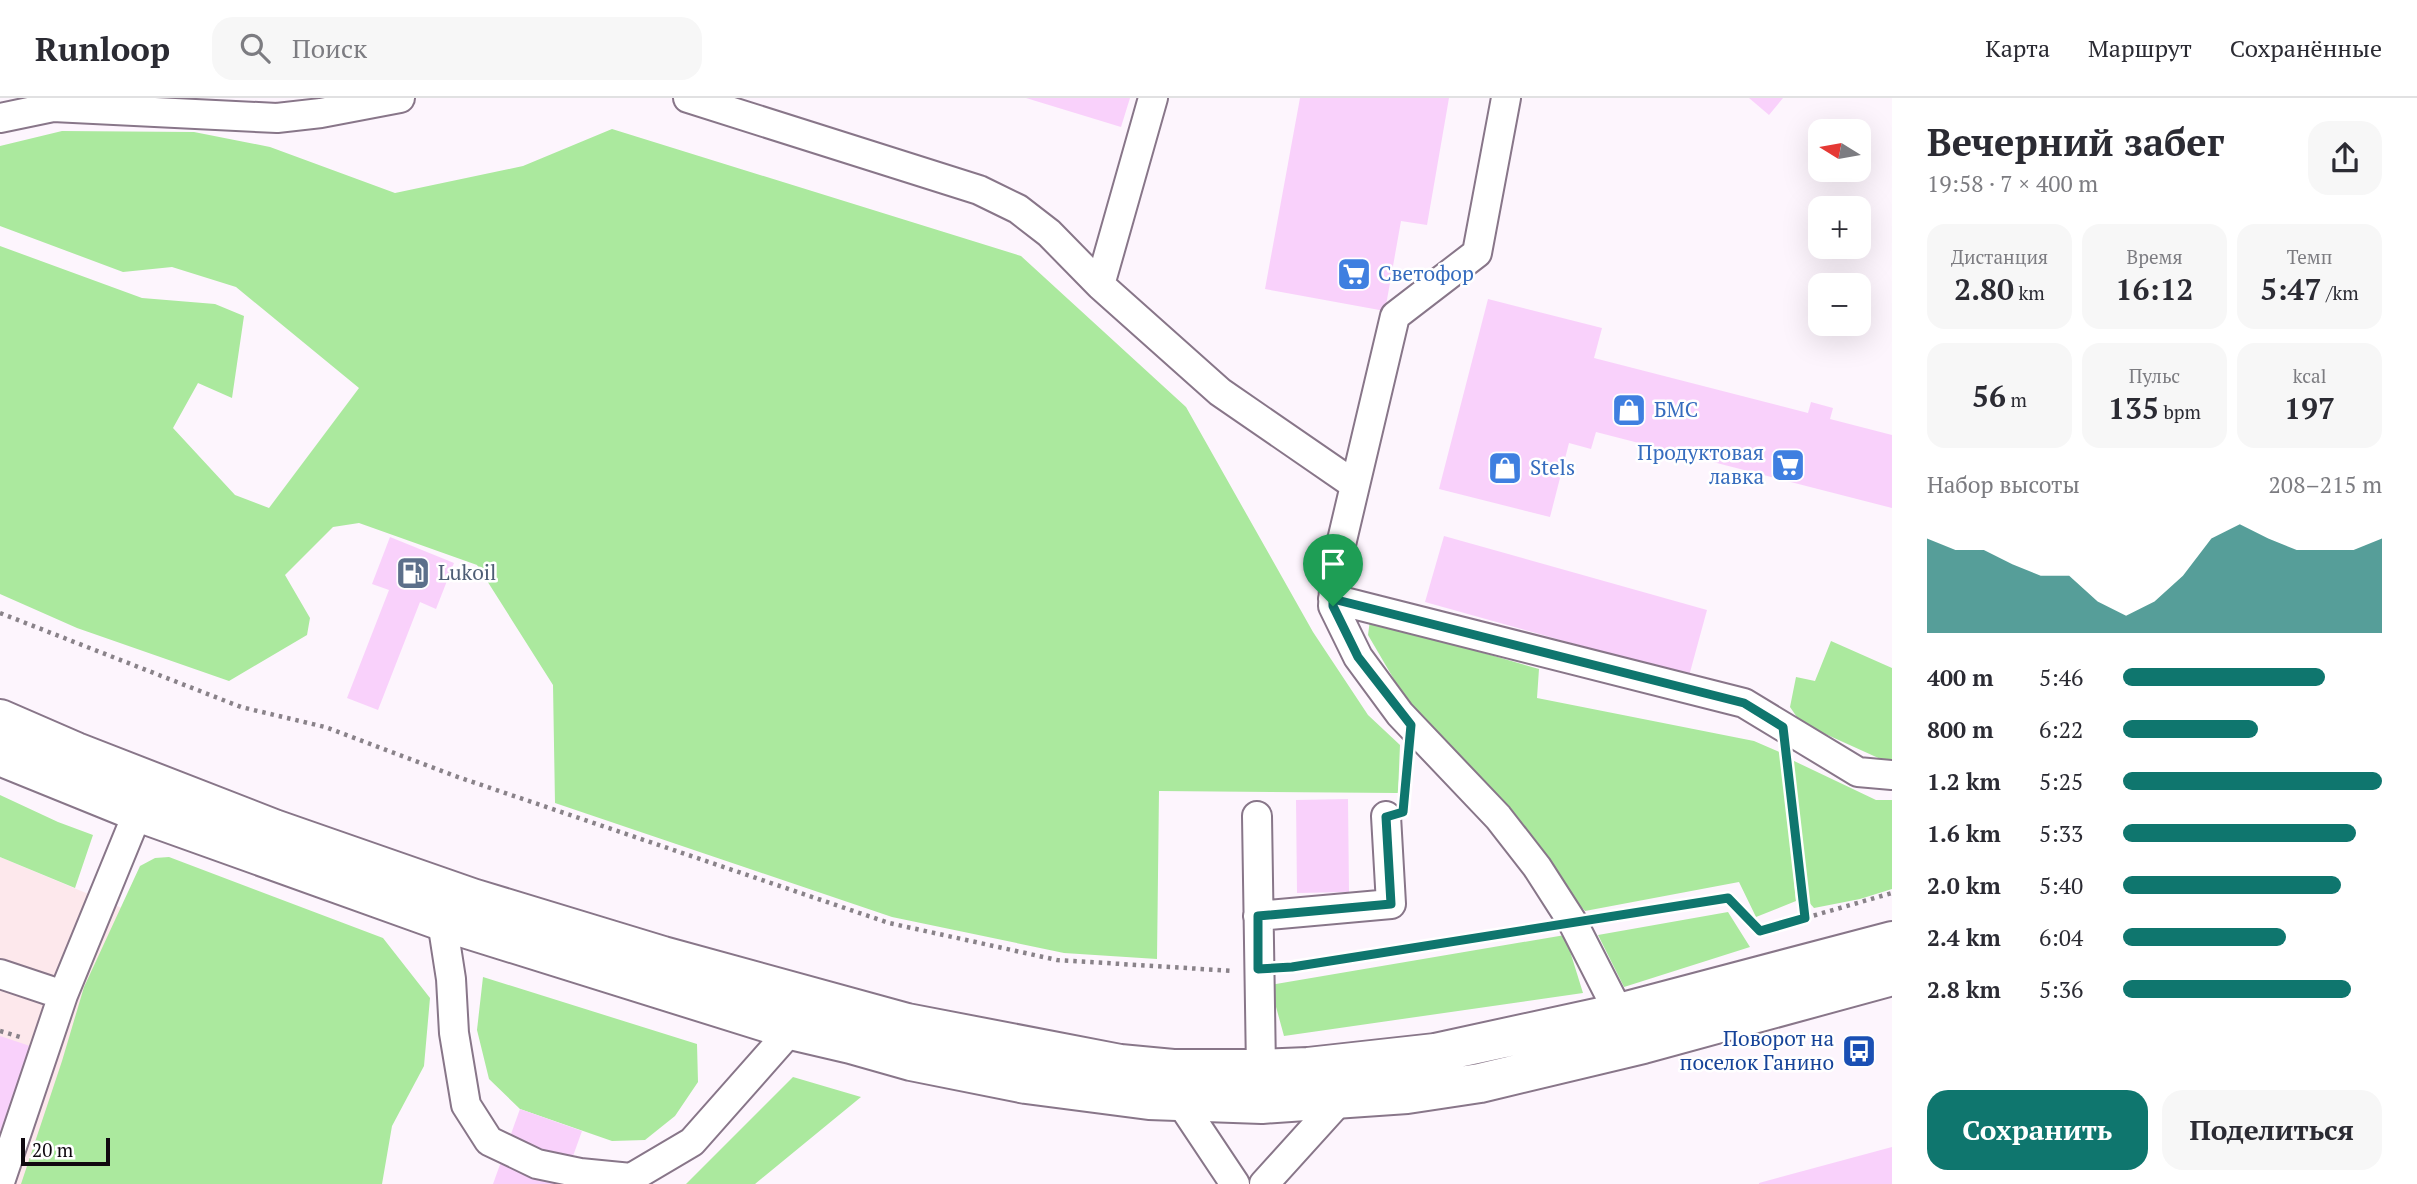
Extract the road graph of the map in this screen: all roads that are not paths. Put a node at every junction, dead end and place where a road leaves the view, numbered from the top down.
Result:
1 (400, 98) edge
2 (688, 98) edge
3 (1153, 98) edge
4 (1506, 98) edge
5 (0, 118) edge
6 (1101, 285) junction
7 (1354, 485) junction
8 (1333, 599) junction
9 (0, 719) edge
10 (0, 757) edge
11 (1892, 775) edge
12 (138, 812) junction
13 (1257, 816) dead end
14 (1386, 817) road end
15 (1258, 916) junction
16 (442, 921) junction
17 (1892, 942) edge
18 (0, 974) edge
19 (1892, 976) edge
20 (63, 995) junction
21 (1619, 1013) junction
22 (791, 1030) junction
23 (1261, 1069) junction
24 (1340, 1100) junction
25 (1181, 1103) junction
26 (0, 1182) edge
27 (1235, 1184) edge
28 (1264, 1184) edge

1 - 5 street
2 - 6 street
3 - 6 street
4 - 7 street
6 - 7 street
7 - 8 street
8 - 11 street
8 - 21 street
9 - 23 highway
10 - 12 highway
12 - 16 highway
12 - 20 street
13 - 15 street
14 - 15 street
15 - 23 street
16 - 22 highway
16 - 22 street
17 - 21 highway
18 - 20 street
19 - 24 highway
20 - 26 street
21 - 23 highway
22 - 25 highway
24 - 25 highway
24 - 28 street
25 - 27 street

